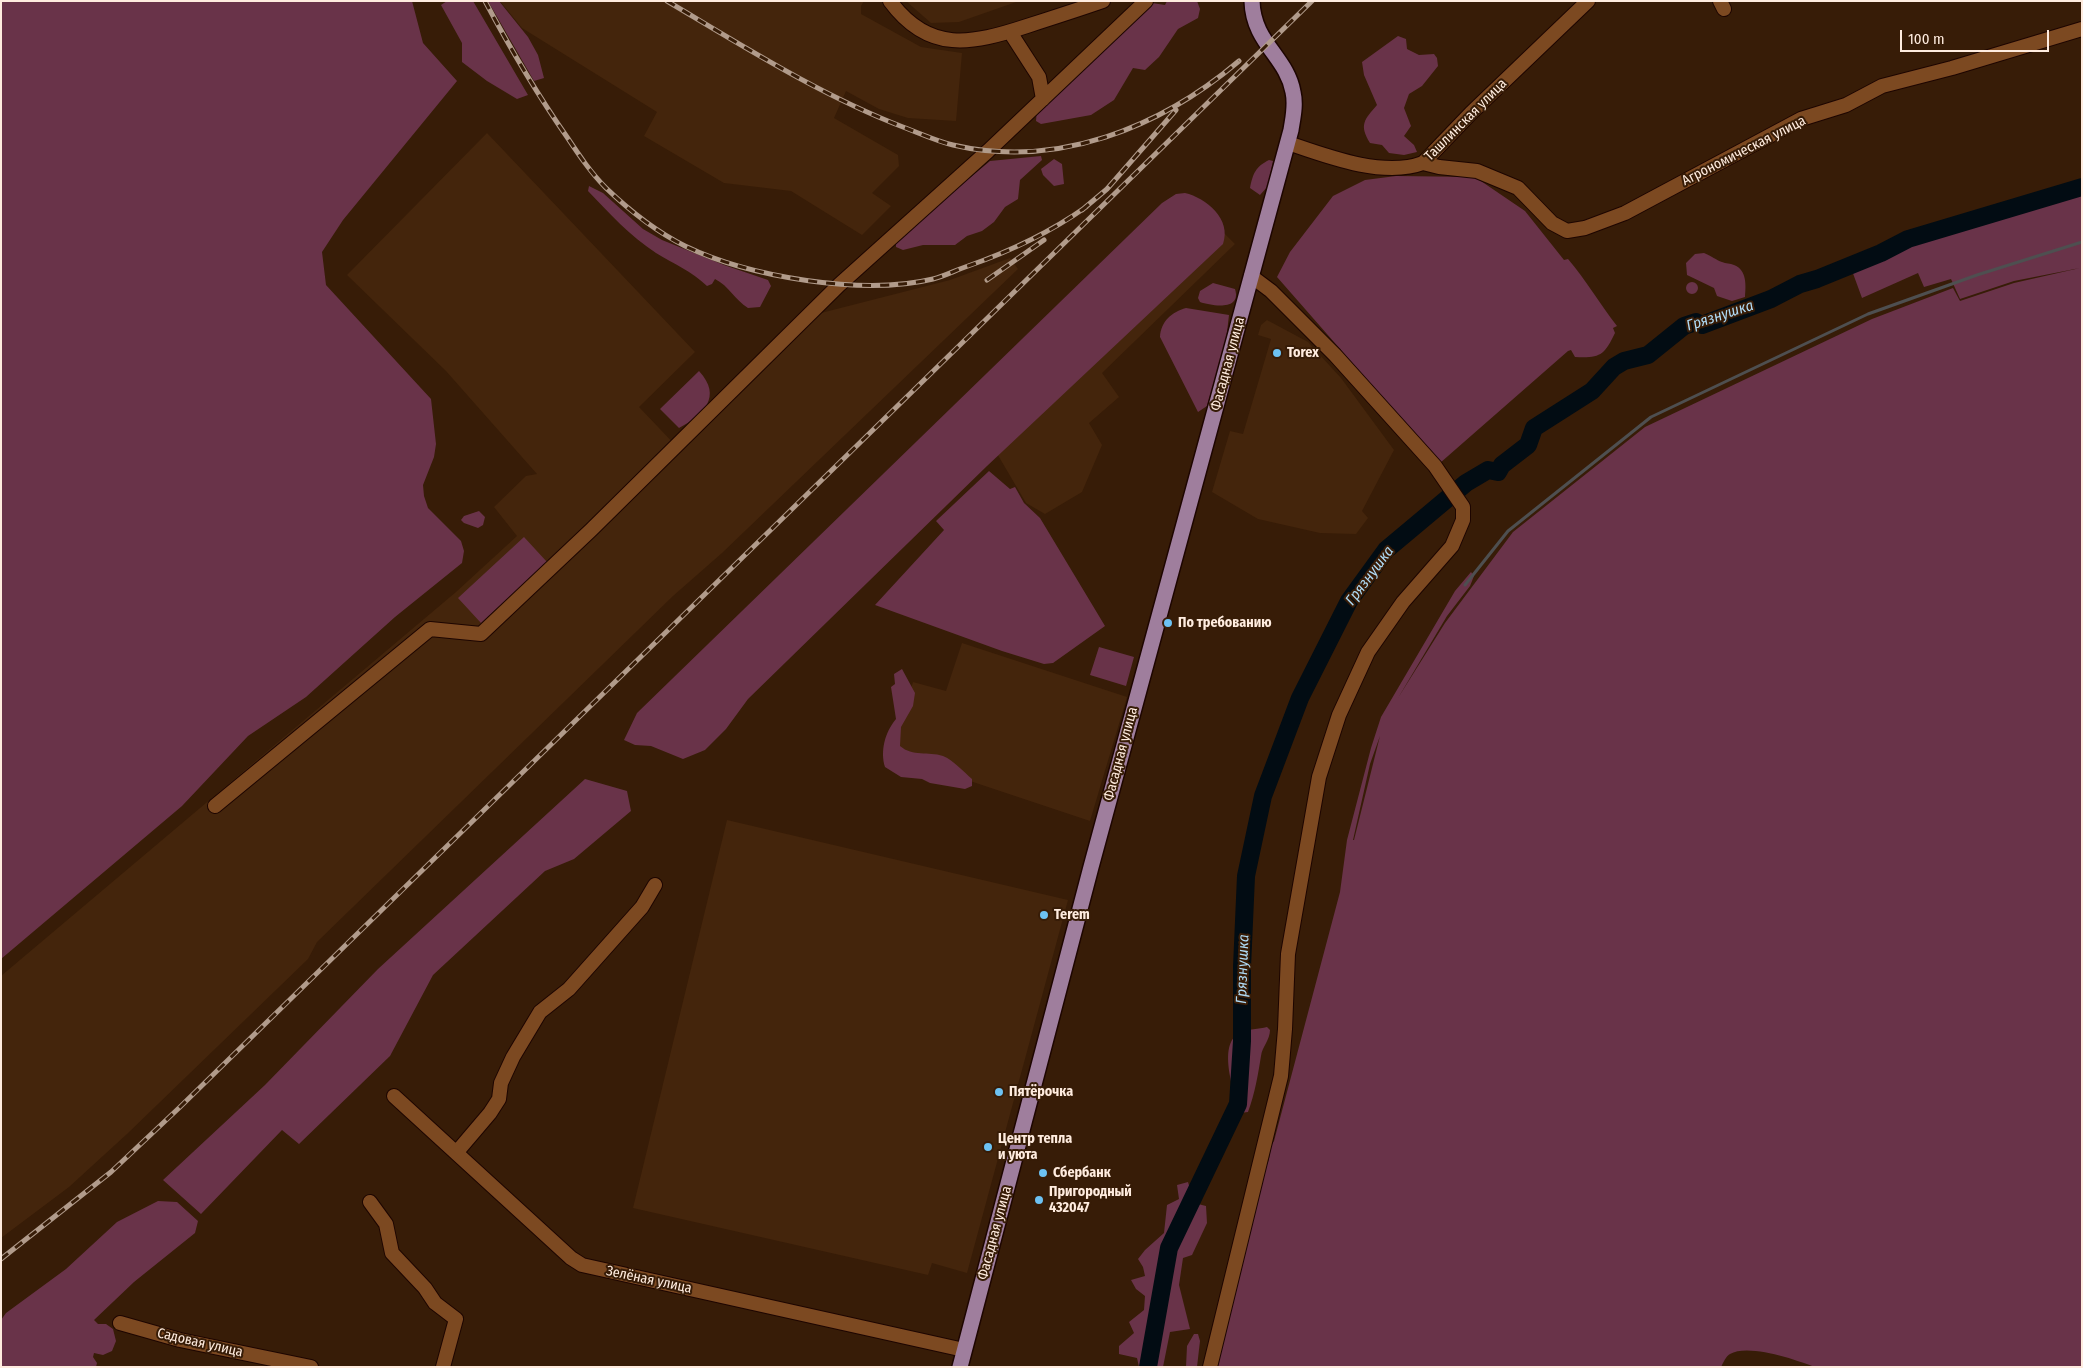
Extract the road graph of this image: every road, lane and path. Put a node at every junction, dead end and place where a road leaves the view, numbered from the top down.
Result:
1 (890, 1) edge
2 (1103, 1) edge
3 (1146, 1) edge
4 (1252, 1) edge
5 (1588, 1) edge
6 (2082, 29) edge
7 (1010, 32) junction
8 (1043, 99) junction
9 (1288, 143) junction
10 (1423, 163) junction
11 (1251, 276) junction
12 (215, 806) dead end
13 (655, 885) dead end
14 (394, 1096) dead end
15 (456, 1153) junction
16 (370, 1202) dead end
17 (120, 1323) dead end
18 (964, 1350) junction
19 (311, 1367) edge
20 (443, 1367) edge
21 (960, 1367) edge
22 (1210, 1367) edge

1 - 7 street
2 - 7 street
3 - 8 street
4 - 9 main road, Фасадная улица
5 - 10 street, Ташлинская улица
6 - 10 street, Агрономическая улица
7 - 8 street
8 - 12 street
9 - 10 street, Ташлинская улица
9 - 11 main road, Фасадная улица
11 - 18 main road, Фасадная улица
11 - 22 street
13 - 15 street
14 - 15 street, Зелёная улица
15 - 18 street, Зелёная улица
16 - 20 street
17 - 19 street, Садовая улица
18 - 21 main road, Фасадная улица

